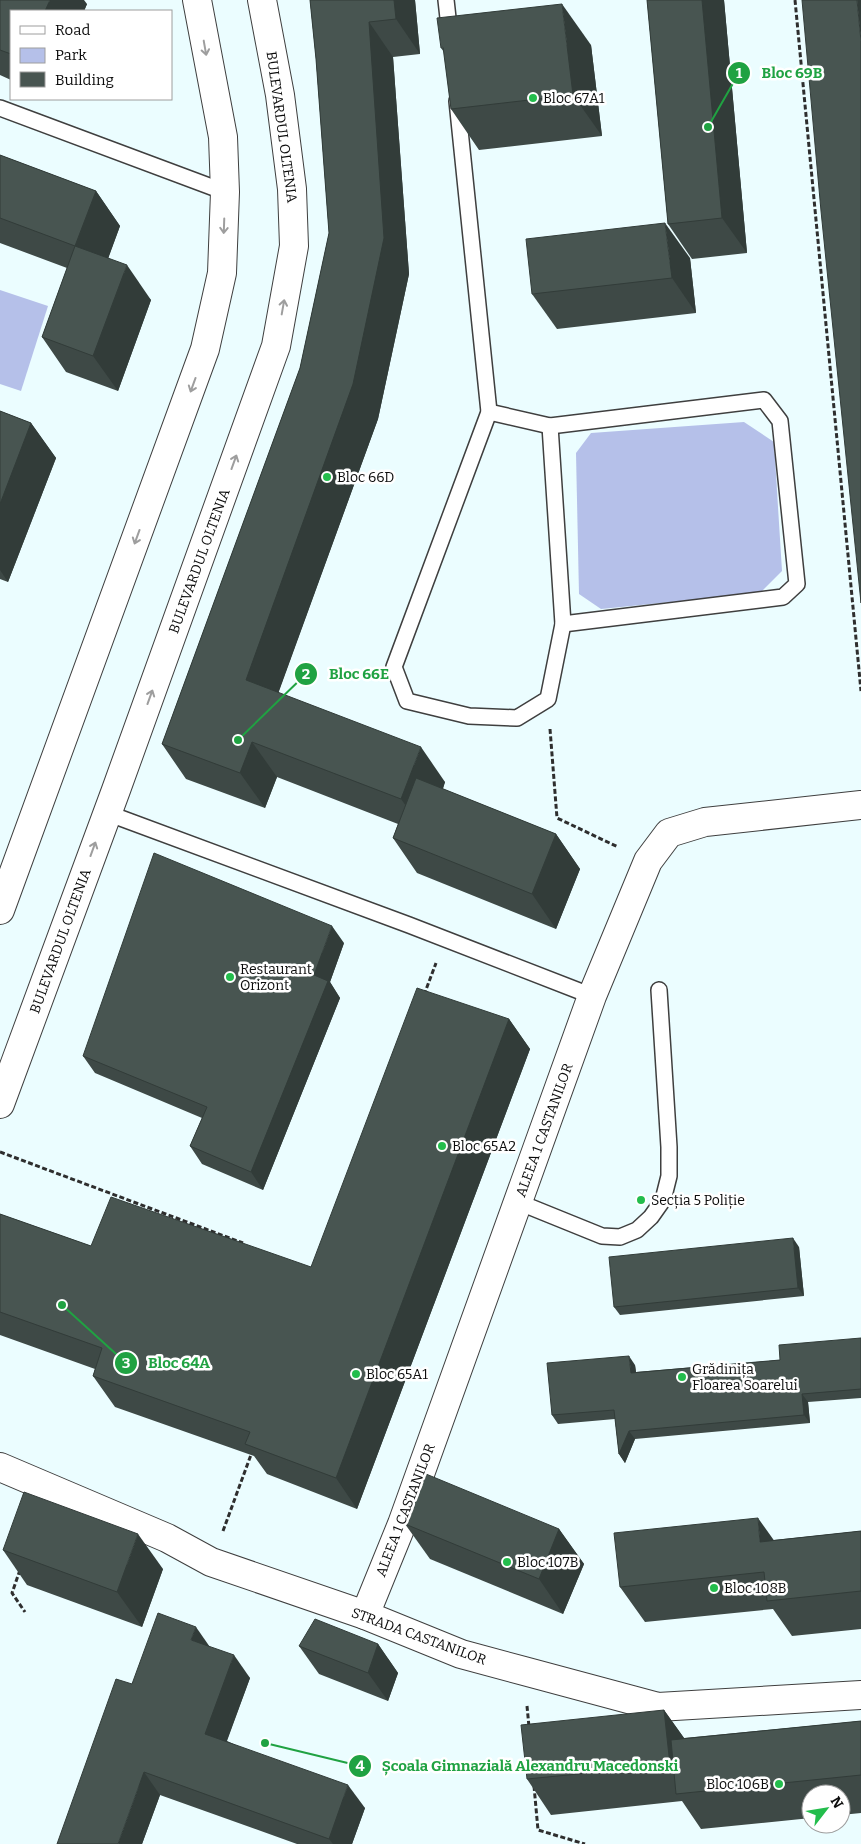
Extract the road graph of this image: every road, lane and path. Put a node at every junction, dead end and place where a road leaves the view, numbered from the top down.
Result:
1 (197, 0) edge
2 (262, 0) edge
3 (446, 0) edge
4 (795, 0) edge
5 (451, 48) edge
6 (455, 87) edge
7 (0, 108) edge
8 (225, 192) junction
9 (489, 412) junction
10 (550, 426) junction
11 (563, 624) junction
12 (861, 691) edge
13 (548, 700) junction
14 (861, 805) edge
15 (107, 813) junction
16 (648, 861) junction
17 (0, 910) edge
18 (445, 939) junction
19 (659, 990) dead end
20 (592, 996) junction
21 (420, 1003) edge
22 (0, 1104) edge
23 (0, 1152) edge
24 (518, 1202) junction
25 (246, 1244) edge
26 (255, 1444) edge
27 (0, 1467) edge
28 (211, 1562) junction
29 (21, 1566) edge
30 (25, 1612) dead end
31 (364, 1616) junction
32 (524, 1671) junction
33 (861, 1696) edge
34 (529, 1731) edge
35 (533, 1780) edge
36 (585, 1844) edge

1 -> 8 street
15 -> 2 street, BULEVARDUL OLTENIA
3 - 5 lane
4 - 12 path
6 - 9 lane
7 - 8 lane
8 -> 17 street
9 - 10 lane
9 - 13 lane
10 - 11 lane
10 - 11 lane
11 - 13 lane
13 - 16 path
14 - 16 street, ALEEA 1 CASTANILOR
15 - 18 lane
22 -> 15 street, BULEVARDUL OLTENIA
16 - 20 street, ALEEA 1 CASTANILOR
18 - 20 lane
18 - 21 path
19 - 24 lane
20 - 24 street, ALEEA 1 CASTANILOR
23 - 25 path
24 - 31 street, ALEEA 1 CASTANILOR
26 - 28 path
27 - 28 street, STRADA CASTANILOR
28 - 31 street, STRADA CASTANILOR
29 - 30 path
31 - 32 street, STRADA CASTANILOR
32 - 33 street, STRADA CASTANILOR
32 - 34 path
35 - 36 path

